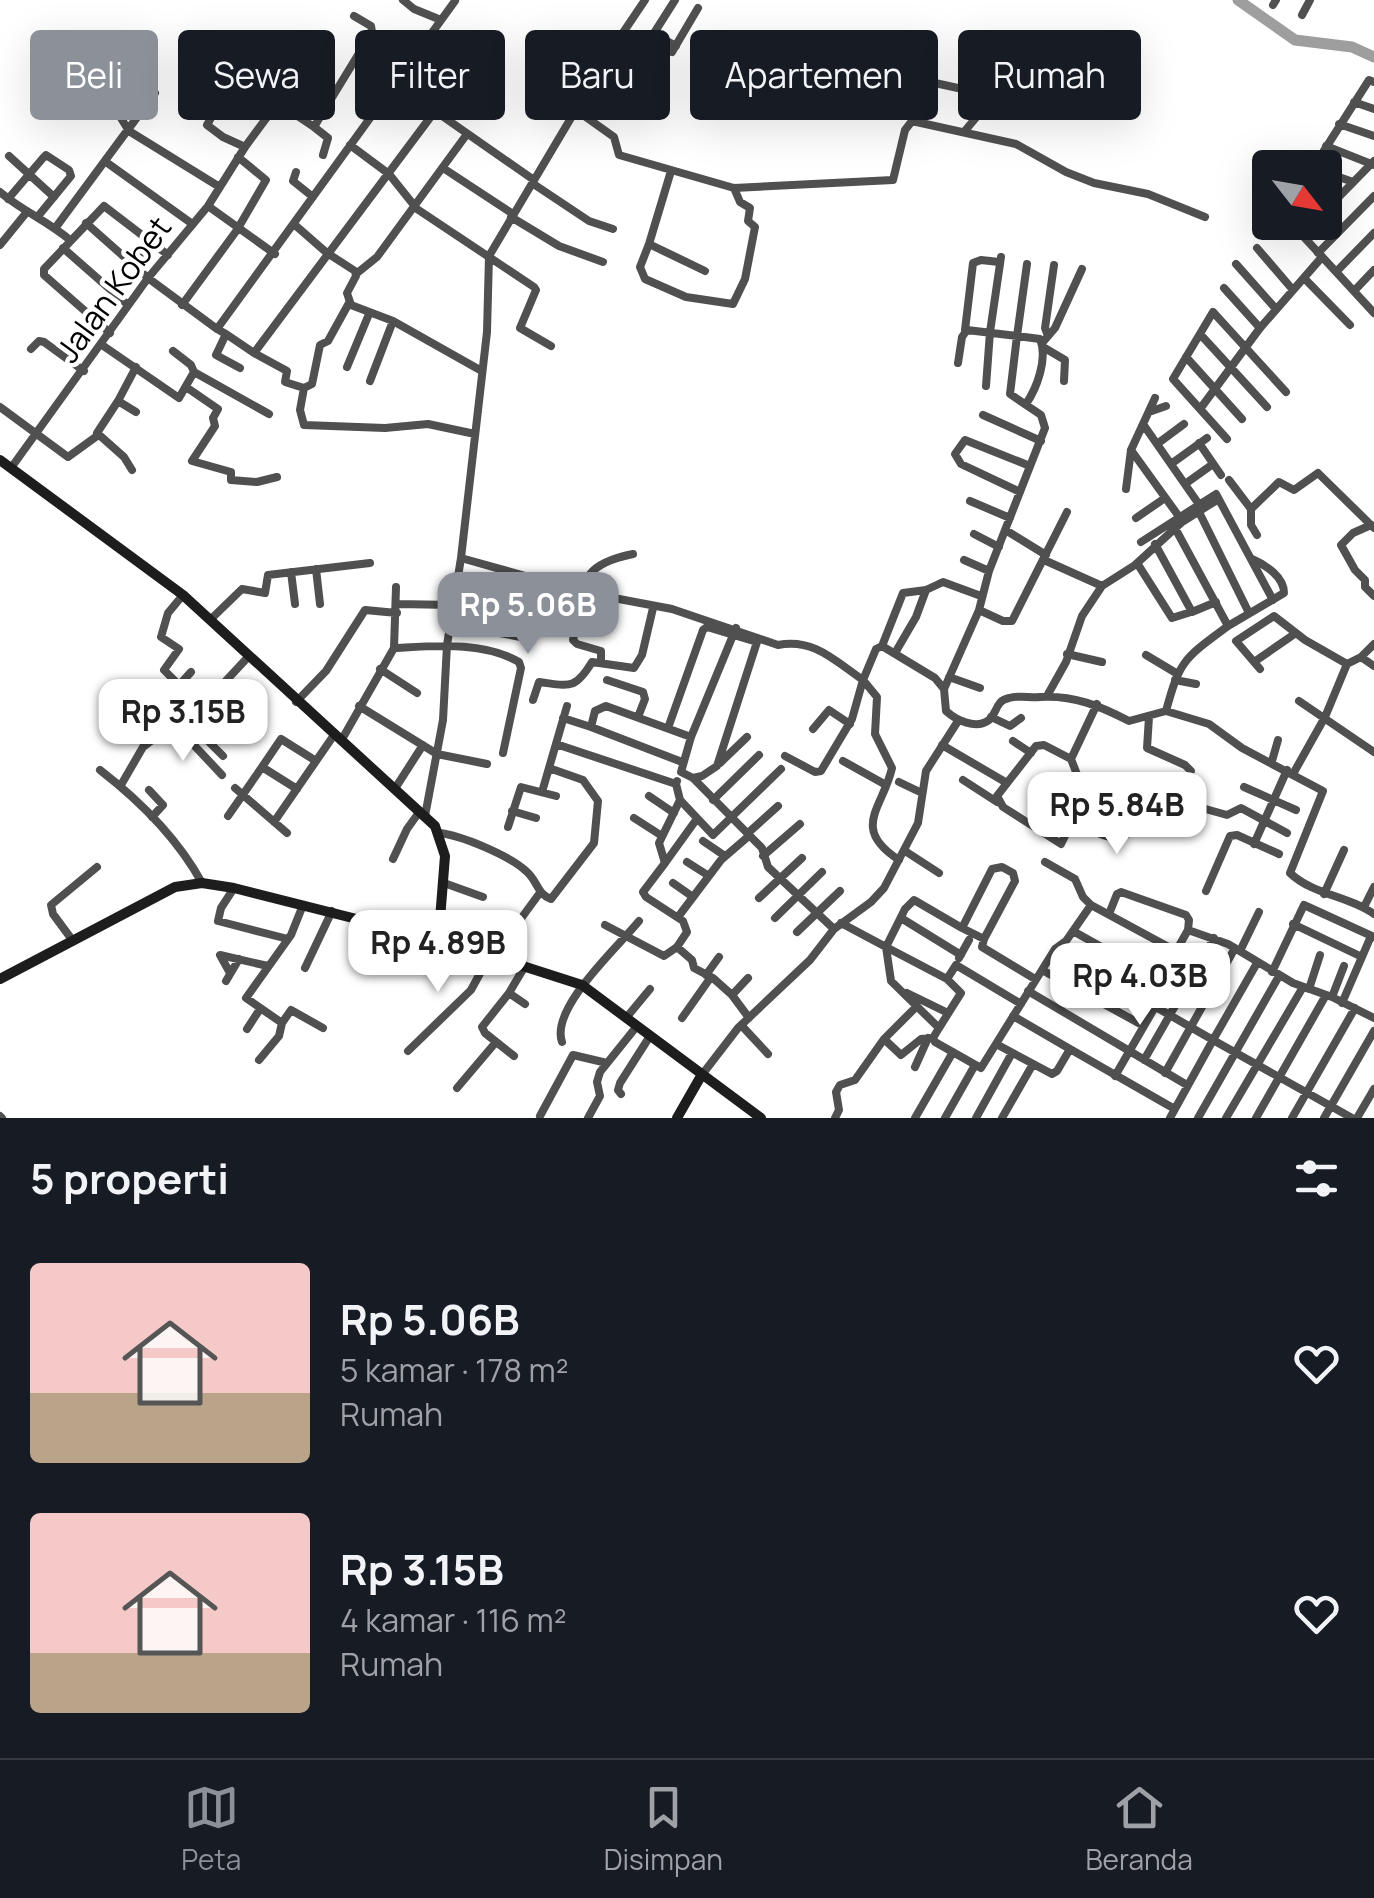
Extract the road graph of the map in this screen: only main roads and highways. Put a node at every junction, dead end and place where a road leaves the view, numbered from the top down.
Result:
1 (0, 460) edge
2 (439, 932) junction
3 (0, 979) edge
4 (701, 1076) junction
5 (677, 1118) edge
6 (761, 1118) edge

1 - 2 main road
2 - 3 main road
2 - 4 main road
4 - 5 main road
4 - 6 main road

